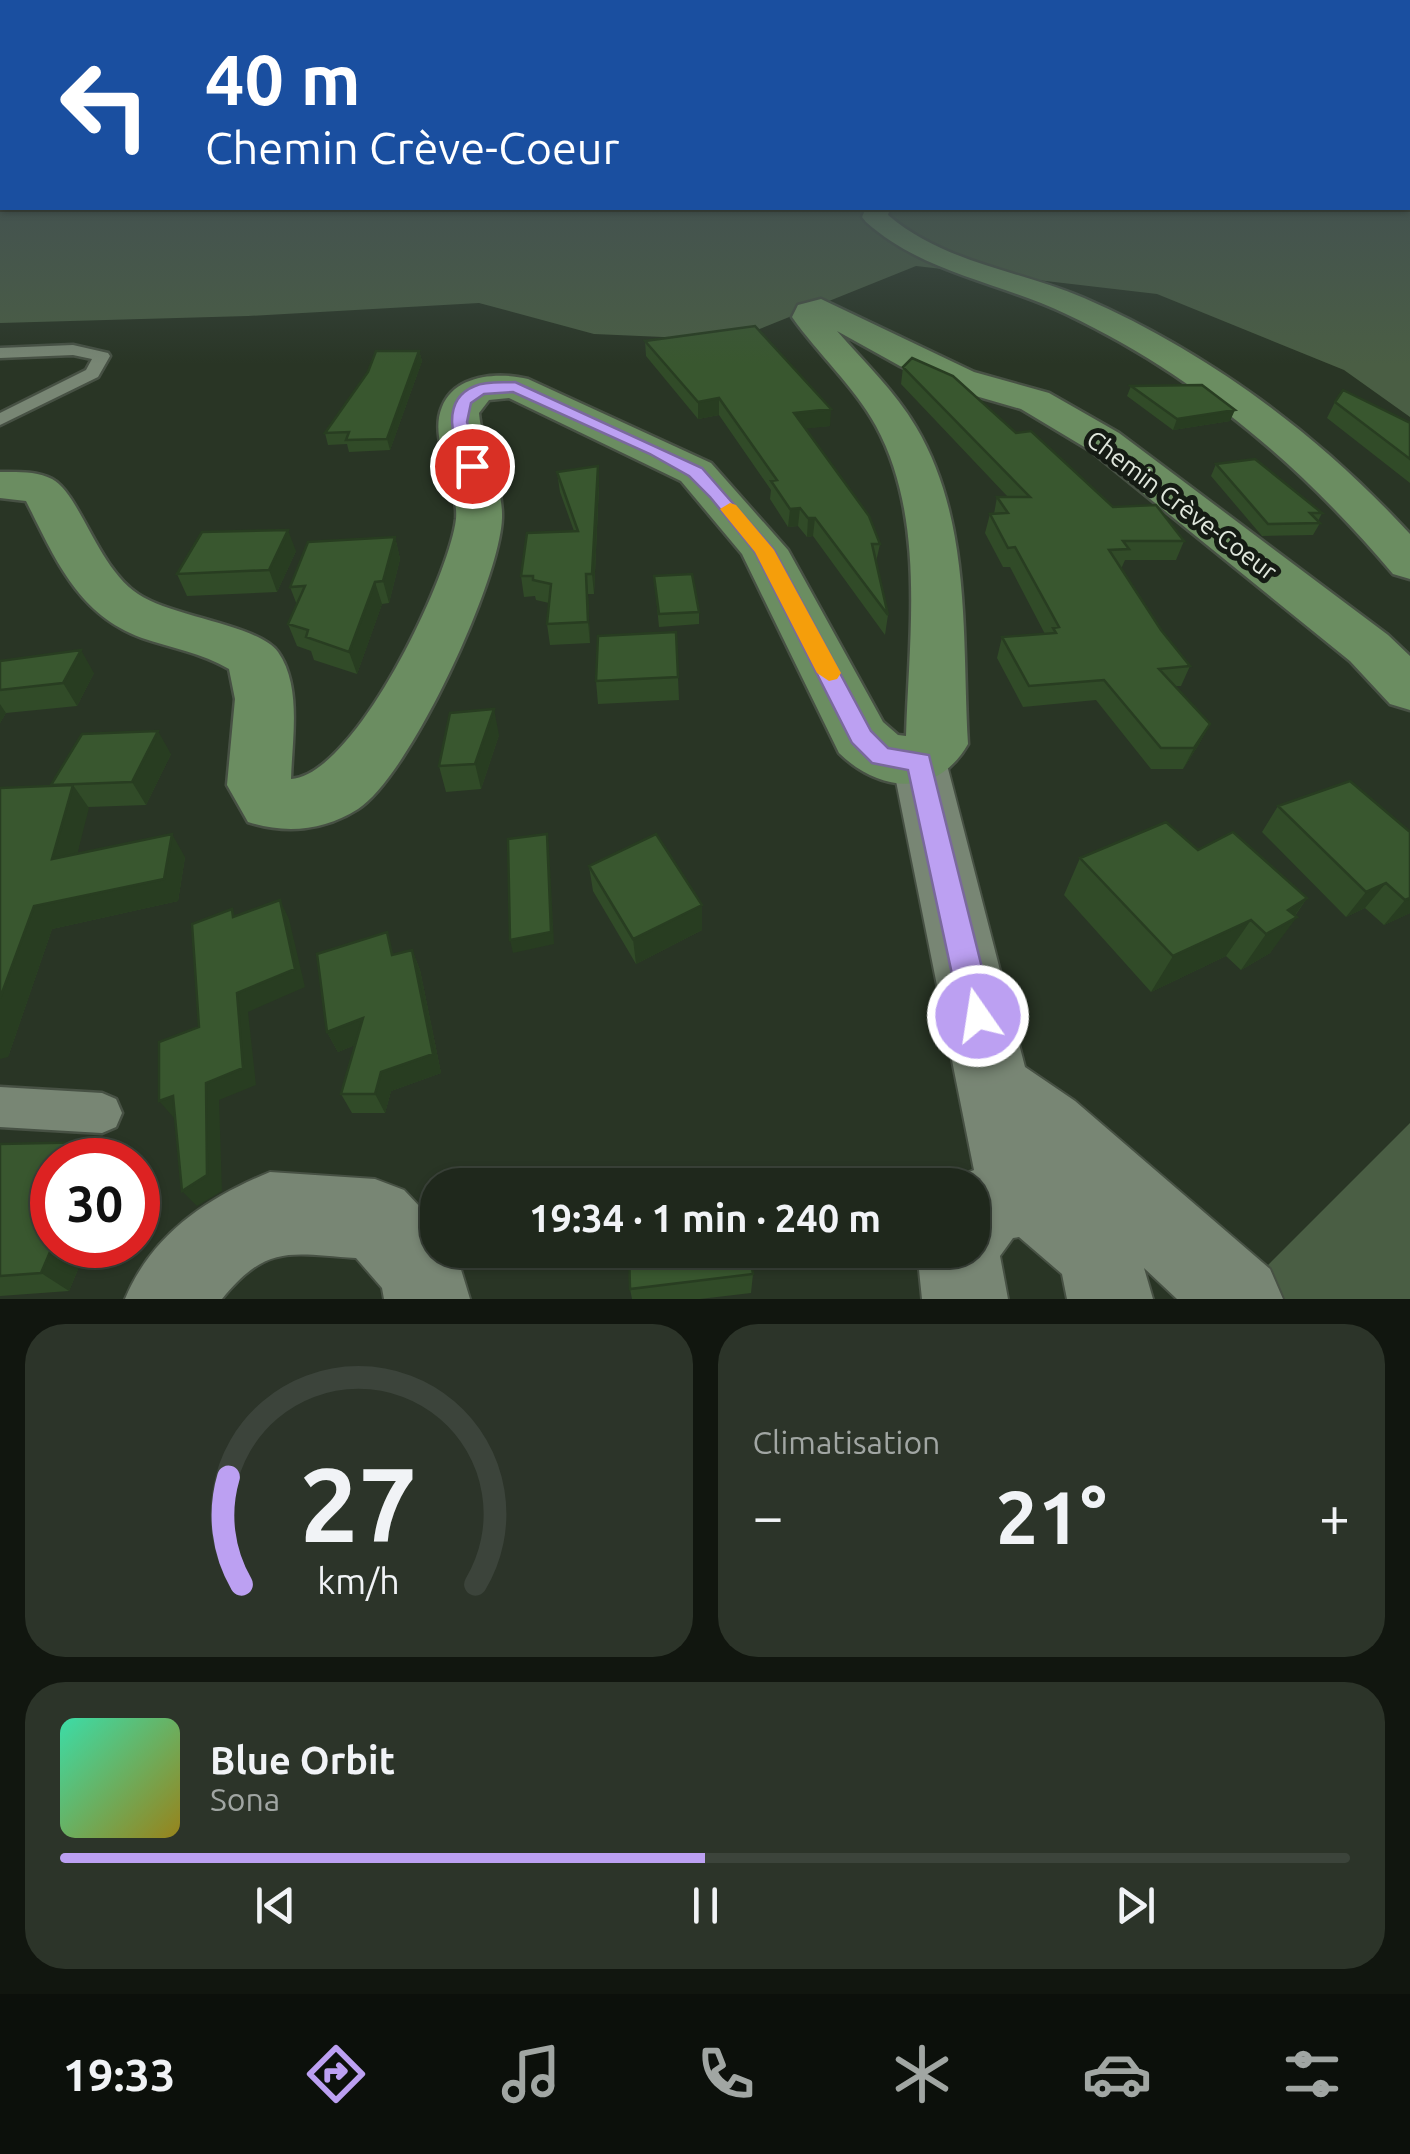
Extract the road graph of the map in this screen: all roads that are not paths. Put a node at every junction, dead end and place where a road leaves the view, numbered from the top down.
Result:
1 (907, 243) edge
2 (0, 354) edge
3 (0, 420) edge
4 (0, 486) edge
5 (1410, 564) edge
6 (1410, 690) edge
7 (920, 762) junction
8 (994, 1090) junction
9 (0, 1108) edge
10 (102, 1113) dead end
11 (996, 1212) edge
12 (961, 1268) edge
13 (168, 1299) edge
14 (427, 1299) edge
15 (965, 1299) edge
16 (1110, 1299) edge
17 (1240, 1299) edge

1 - 5 main road
2 - 3 lane
4 - 7 main road
6 - 7 main road, Chemin Crève-Coeur
7 - 8 street
8 - 11 street
8 - 17 street
9 - 10 lane
11 - 16 street
12 - 15 street
13 - 14 street

